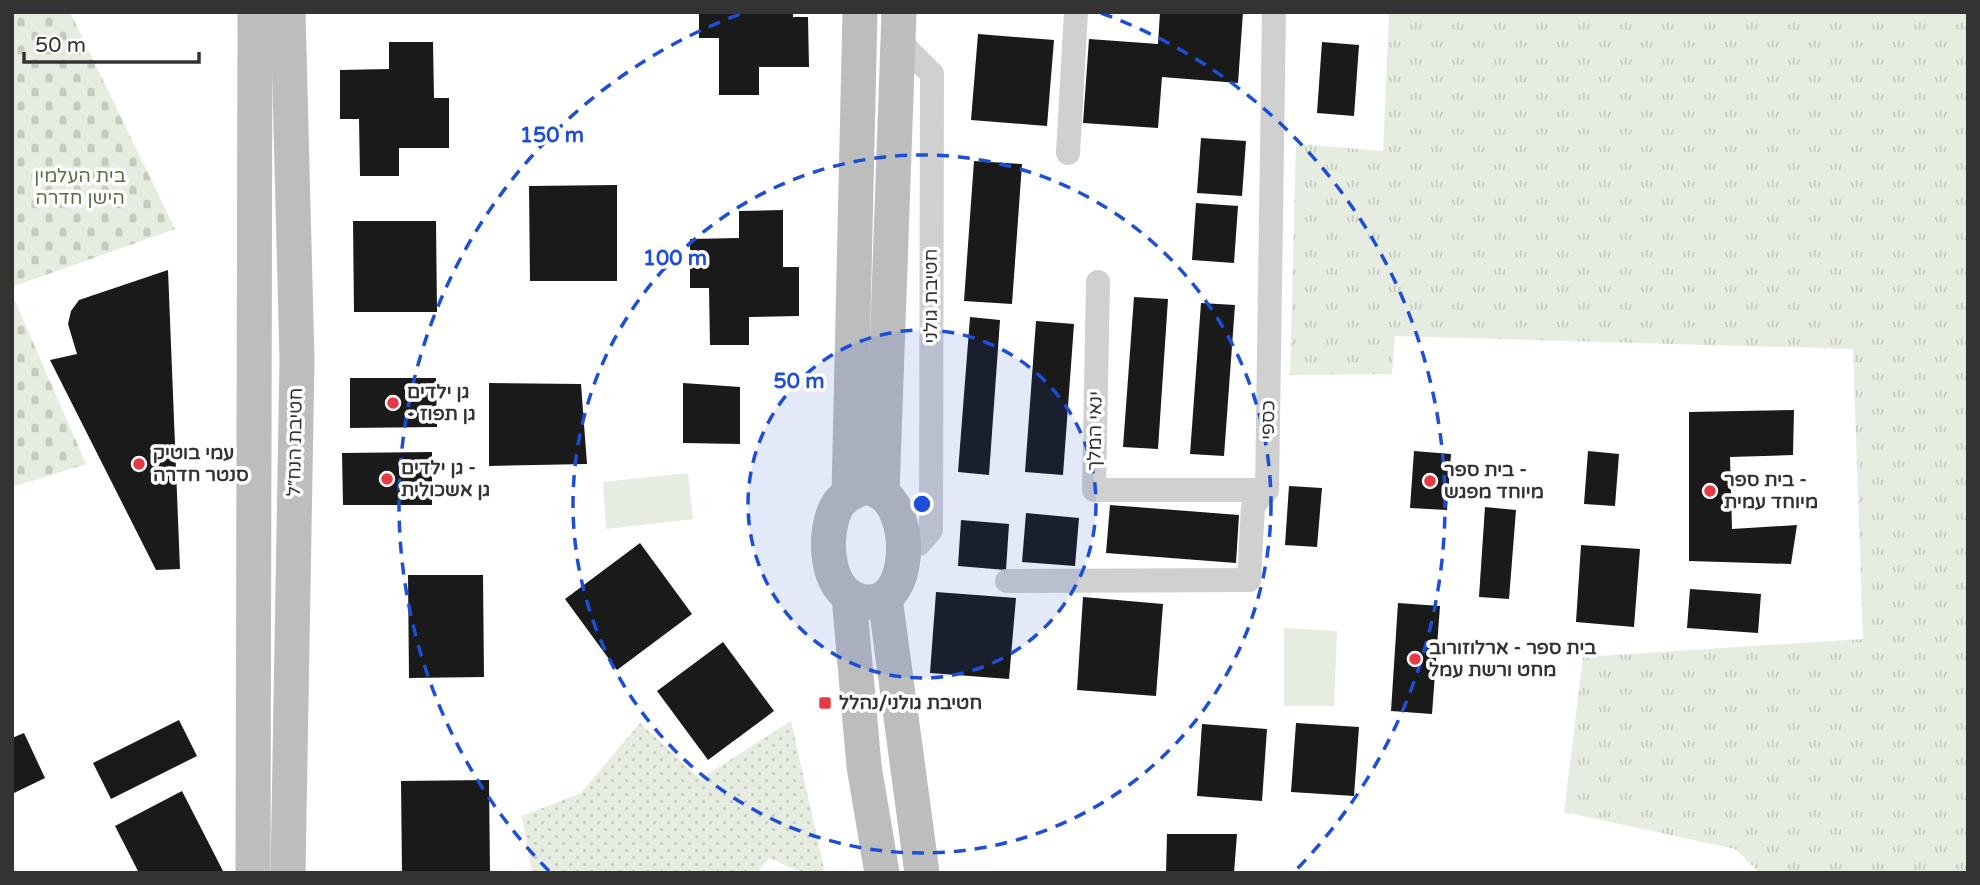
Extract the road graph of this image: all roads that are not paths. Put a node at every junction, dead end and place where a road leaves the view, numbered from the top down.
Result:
1 (255, 12) edge
2 (288, 12) edge
3 (860, 12) edge
4 (1076, 12) edge
5 (1274, 12) edge
6 (900, 26) edge
7 (1068, 153) dead end
8 (1098, 282) dead end
9 (1267, 490) junction
10 (866, 493) junction
11 (904, 550) junction
12 (1007, 581) dead end
13 (849, 596) junction
14 (885, 598) junction
15 (253, 873) edge
16 (288, 873) edge
17 (882, 873) edge
18 (922, 873) edge

1 - 15 street
2 - 16 street, חטיבת הנח״ל
3 - 10 street
4 - 7 street
5 - 9 street, כספי
6 - 10 street, חטיבת גולני
6 - 11 street, חטיבת גולני
8 - 9 street, ינאי המלך
9 - 12 street, כספי
10 - 11 street
10 - 13 street
11 - 14 street
13 - 14 street
13 - 17 street
14 - 18 street

